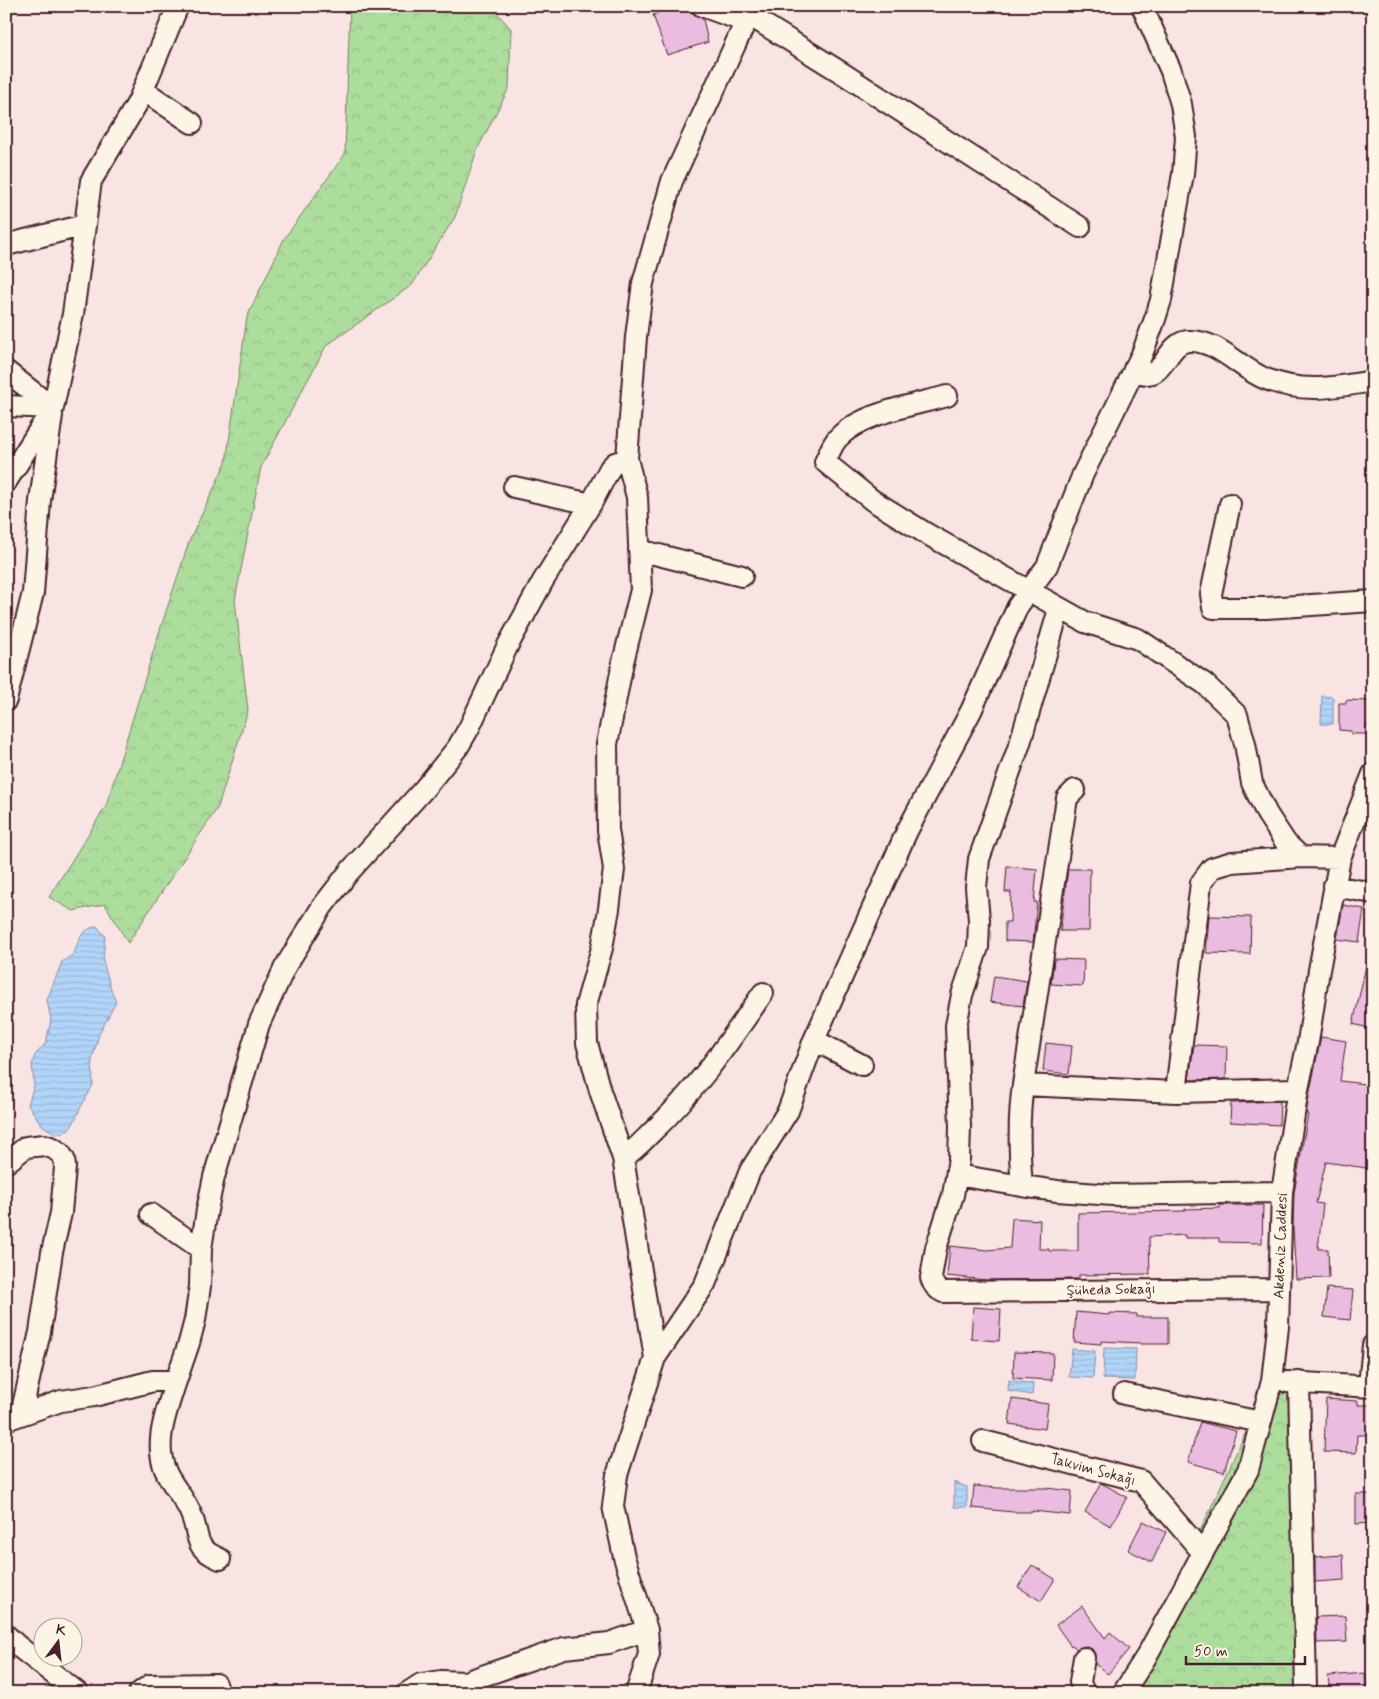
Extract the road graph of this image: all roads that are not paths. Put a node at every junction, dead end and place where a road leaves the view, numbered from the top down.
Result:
1 (178, 6) edge
2 (702, 6) edge
3 (1142, 6) edge
4 (750, 15) edge
5 (143, 90) junction
6 (192, 123) dead end
7 (85, 225) junction
8 (1080, 227) dead end
9 (6, 245) edge
10 (1134, 369) junction
11 (6, 371) edge
12 (1373, 382) edge
13 (946, 396) dead end
14 (6, 406) edge
15 (53, 408) junction
16 (627, 459) junction
17 (6, 482) edge
18 (514, 486) dead end
19 (591, 504) junction
20 (1230, 504) dead end
21 (639, 550) junction
22 (742, 576) dead end
23 (1029, 592) junction
24 (1373, 601) edge
25 (1059, 609) junction
26 (6, 700) edge
27 (1373, 774) edge
28 (1075, 790) dead end
29 (1301, 857) junction
30 (1340, 858) junction
31 (1334, 886) junction
32 (1373, 893) edge
33 (763, 993) dead end
34 (814, 1040) junction
35 (862, 1065) dead end
36 (1023, 1085) junction
37 (1298, 1089) junction
38 (1176, 1092) junction
39 (623, 1158) junction
40 (6, 1163) edge
41 (957, 1175) junction
42 (1022, 1186) junction
43 (1282, 1192) junction
44 (151, 1214) dead end
45 (201, 1249) junction
46 (1279, 1289) junction
47 (1373, 1345) edge
48 (654, 1358) junction
49 (176, 1381) junction
50 (1272, 1381) junction
51 (1299, 1382) junction
52 (1371, 1386) edge
53 (1124, 1394) dead end
54 (14, 1417) edge
55 (1261, 1422) junction
56 (983, 1441) dead end
57 (1204, 1552) junction
58 (220, 1559) dead end
59 (647, 1630) junction
60 (6, 1635) edge
61 (1084, 1658) dead end
62 (475, 1686) edge
63 (1306, 1688) dead end
64 (78, 1693) edge
65 (139, 1693) edge
66 (219, 1693) edge
67 (407, 1693) edge
68 (636, 1693) edge
69 (1084, 1693) edge
70 (1123, 1693) edge

1 - 5 street
2 - 4 street
3 - 10 street
4 - 8 street
4 - 16 street
5 - 6 street
5 - 7 street
7 - 9 street
7 - 15 street
10 - 12 street
10 - 23 street
11 - 15 street
13 - 23 street
14 - 15 street
15 - 17 street
15 - 26 street
16 - 19 street
16 - 21 street
18 - 19 street
19 - 45 street
20 - 24 street
21 - 22 street
21 - 39 street
23 - 25 street
23 - 34 street
25 - 29 street
25 - 41 street
27 - 30 street, Akdeniz Caddesi
28 - 36 street
29 - 30 street
29 - 38 street
30 - 31 street, Akdeniz Caddesi
31 - 32 street
31 - 37 street, Akdeniz Caddesi
33 - 39 street
34 - 35 street
34 - 48 street
36 - 38 street
36 - 42 street
37 - 38 street
37 - 43 street, Akdeniz Caddesi
39 - 48 street
40 - 54 street
41 - 42 street
41 - 46 street, Şüheda Sokağı
42 - 43 street
43 - 46 street, Akdeniz Caddesi
44 - 45 street
45 - 49 street
46 - 50 street, Akdeniz Caddesi
47 - 52 street
48 - 59 street
49 - 54 street
49 - 58 street
50 - 51 street
50 - 55 street, Akdeniz Caddesi
51 - 52 street
51 - 63 street
53 - 55 street
55 - 57 street, Akdeniz Caddesi
56 - 57 street, Takvim Sokağı
57 - 70 street, Akdeniz Caddesi
59 - 62 street
59 - 68 street
60 - 64 street
61 - 69 street
62 - 67 street
65 - 66 street

